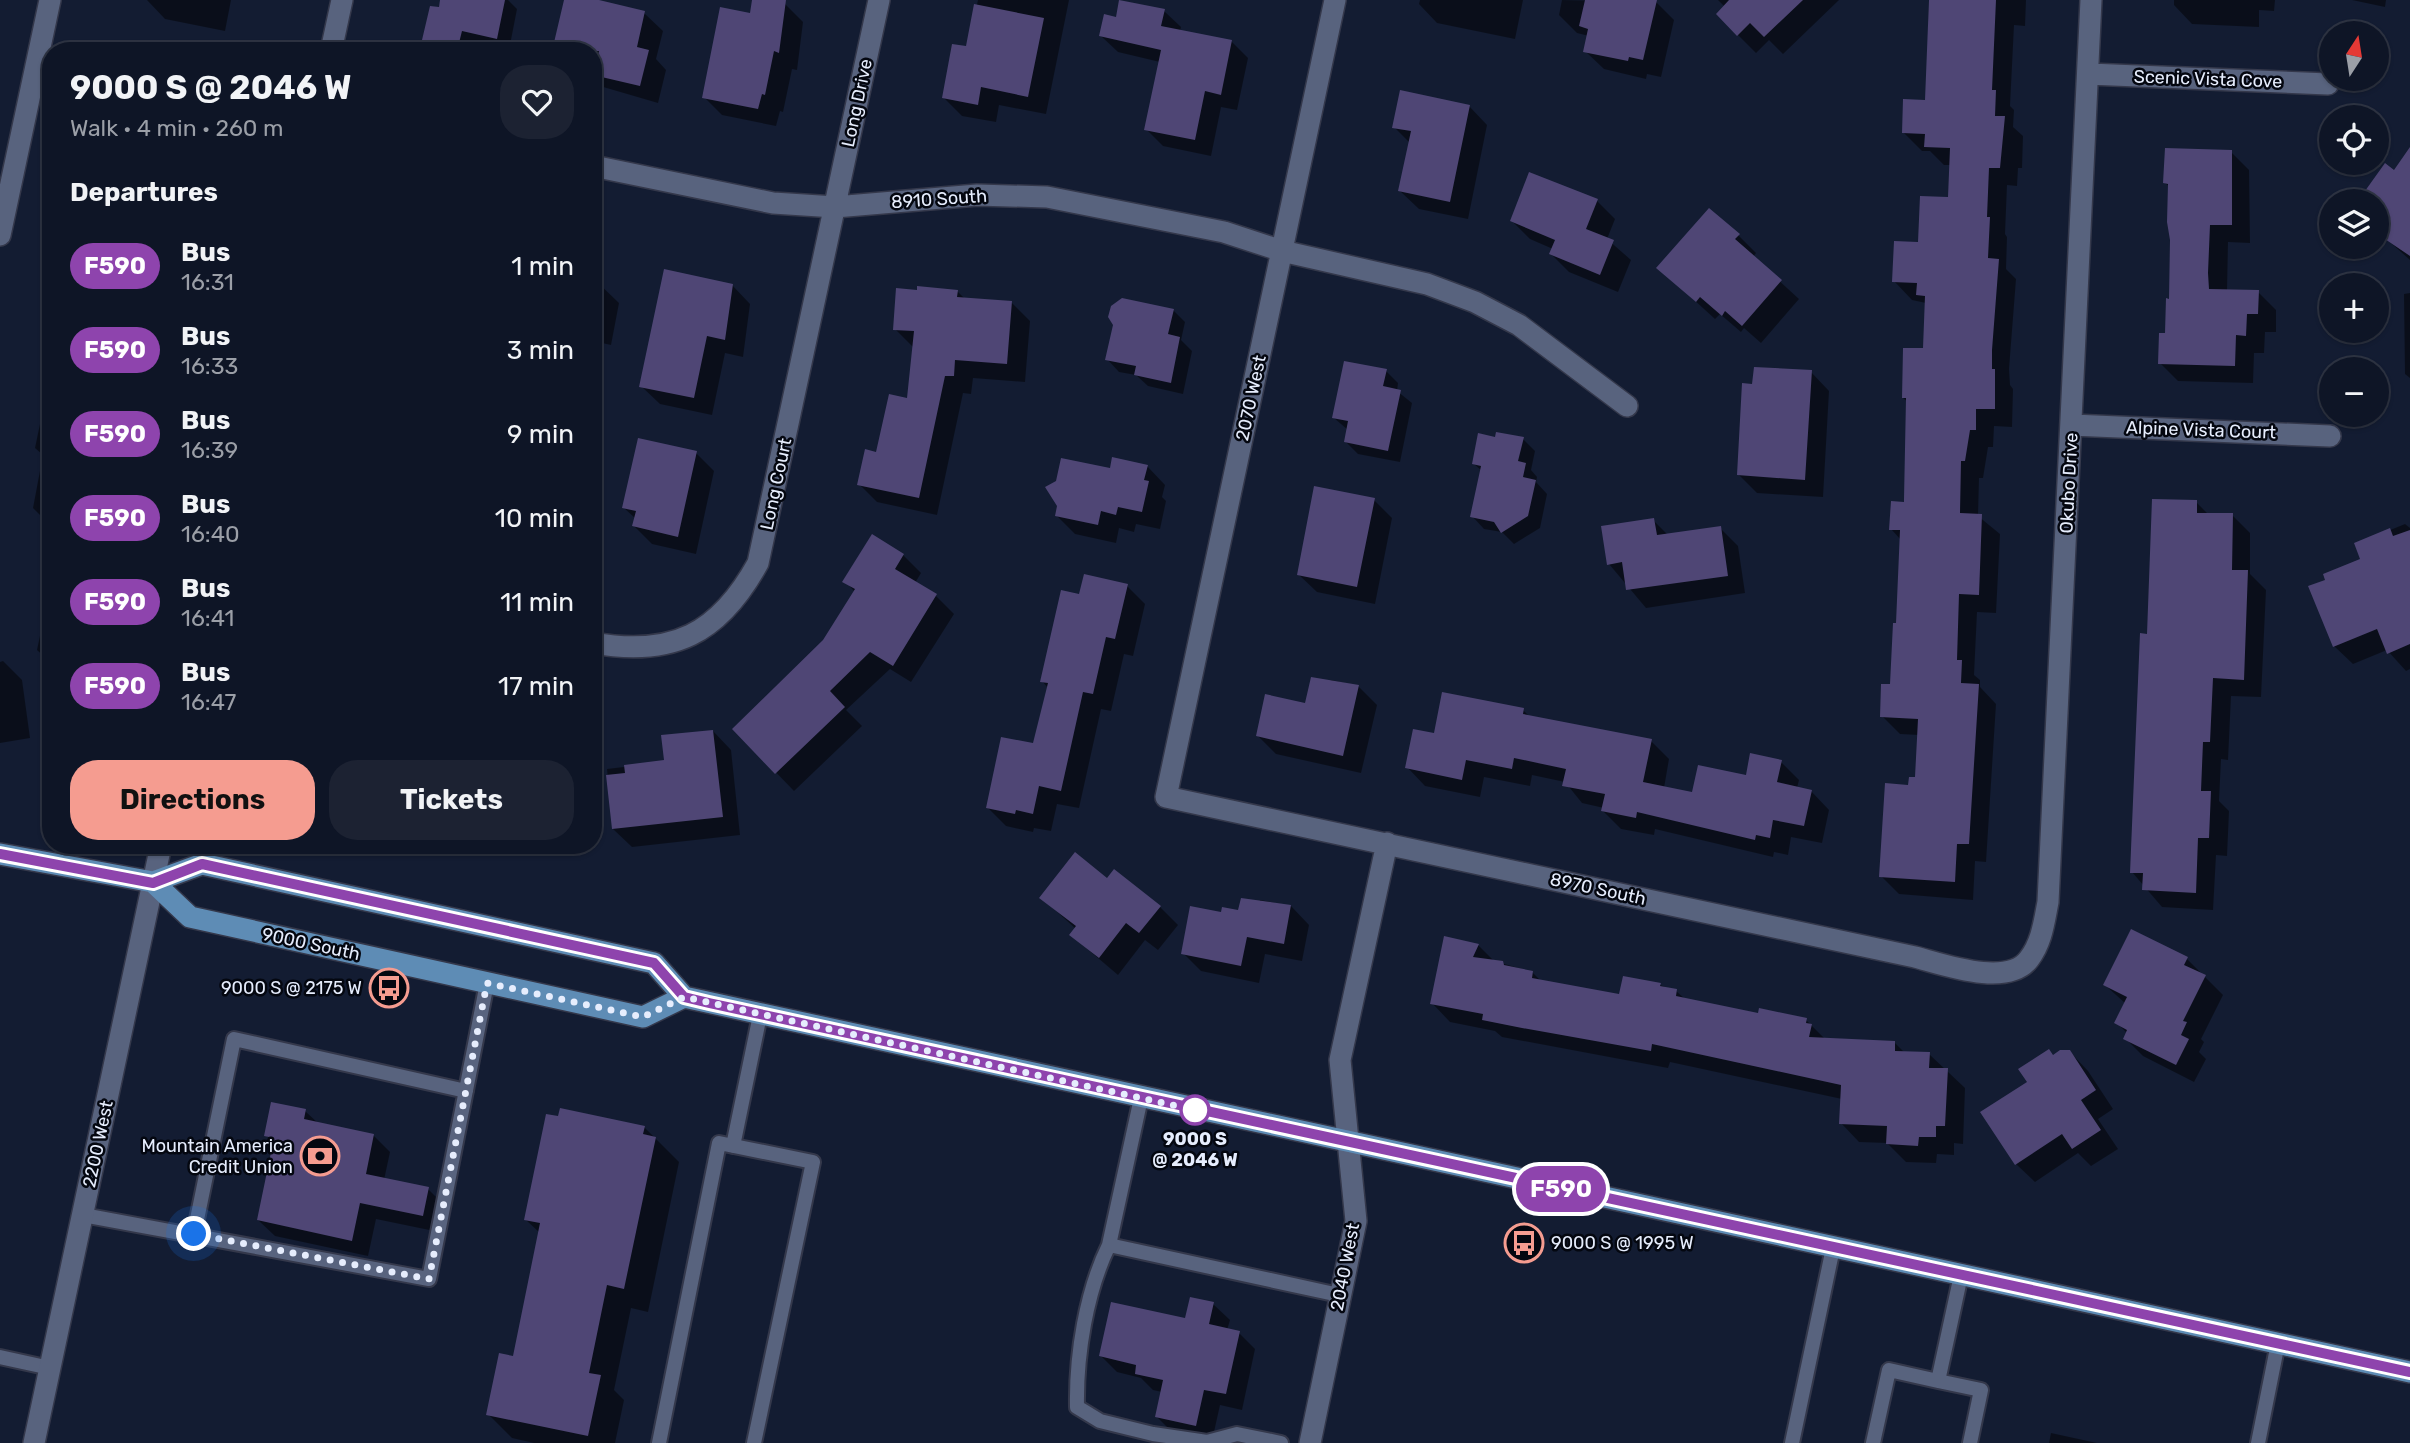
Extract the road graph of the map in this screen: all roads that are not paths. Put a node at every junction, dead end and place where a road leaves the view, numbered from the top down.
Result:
1 (50, 0) edge
2 (342, 0) edge
3 (879, 0) edge
4 (1335, 0) edge
5 (2091, 0) edge
6 (46, 42) edge
7 (333, 42) edge
8 (42, 70) edge
9 (2088, 74) junction
10 (2319, 84) edge
11 (602, 168) edge
12 (835, 207) junction
13 (0, 236) edge
14 (1282, 251) junction
15 (1627, 406) dead end
16 (2072, 425) junction
17 (2330, 436) dead end
18 (602, 644) edge
19 (1167, 797) joint
20 (1387, 843) junction
21 (0, 854) edge
22 (159, 854) edge
23 (153, 883) junction
24 (2028, 962) joint
25 (487, 983) junction
26 (684, 997) junction
27 (760, 1015) junction
28 (466, 1091) junction
29 (1141, 1098) junction
30 (1346, 1142) junction
31 (733, 1146) junction
32 (83, 1215) junction
33 (194, 1234) junction
34 (1108, 1245) junction
35 (1833, 1248) junction
36 (1961, 1275) junction
37 (1339, 1296) junction
38 (2278, 1343) junction
39 (0, 1357) edge
40 (50, 1368) junction
41 (2410, 1372) edge
42 (1938, 1381) junction
43 (1207, 1442) edge
44 (34, 1443) edge
45 (659, 1443) edge
46 (754, 1443) edge
47 (1281, 1443) edge
48 (1310, 1443) edge
49 (1792, 1443) edge
50 (1873, 1443) edge
51 (1970, 1443) edge
52 (2258, 1443) edge

1 - 6 street
2 - 7 street
3 - 12 street, Long Drive
4 - 14 street, 2070 West
5 - 9 street, Okubo Drive
8 - 13 street
9 - 10 street, Scenic Vista Cove
9 - 16 street, Okubo Drive
11 - 12 street, 8910 South
12 - 14 street, 8910 South
12 - 18 street, Long Court
14 - 15 street, 8910 South
14 - 19 street, 2070 West
16 - 17 street, Alpine Vista Court
16 - 24 street, Okubo Drive
19 - 20 street, 8970 South
20 - 24 street, 8970 South
20 - 30 street, 2040 West
21 - 23 main road
22 - 23 street, 2200 West
23 - 25 main road, 9000 South
23 - 26 main road
23 - 32 street, 2200 West
25 - 26 main road, 9000 South
25 - 28 lane
26 - 27 main road
27 - 29 main road
27 - 31 lane
28 - 33 lane
28 - 33 lane
29 - 30 main road
29 - 34 lane
30 - 35 main road
30 - 37 street, 2040 West
31 - 45 lane
31 - 46 lane
32 - 33 lane
32 - 40 street, 2200 West
34 - 37 lane
34 - 43 lane
35 - 36 main road
35 - 49 lane
36 - 38 main road
36 - 42 lane
37 - 48 street, 2040 West
38 - 41 main road
38 - 52 lane
39 - 40 lane
40 - 44 street, 2200 West
42 - 50 lane
42 - 51 lane
43 - 47 lane

